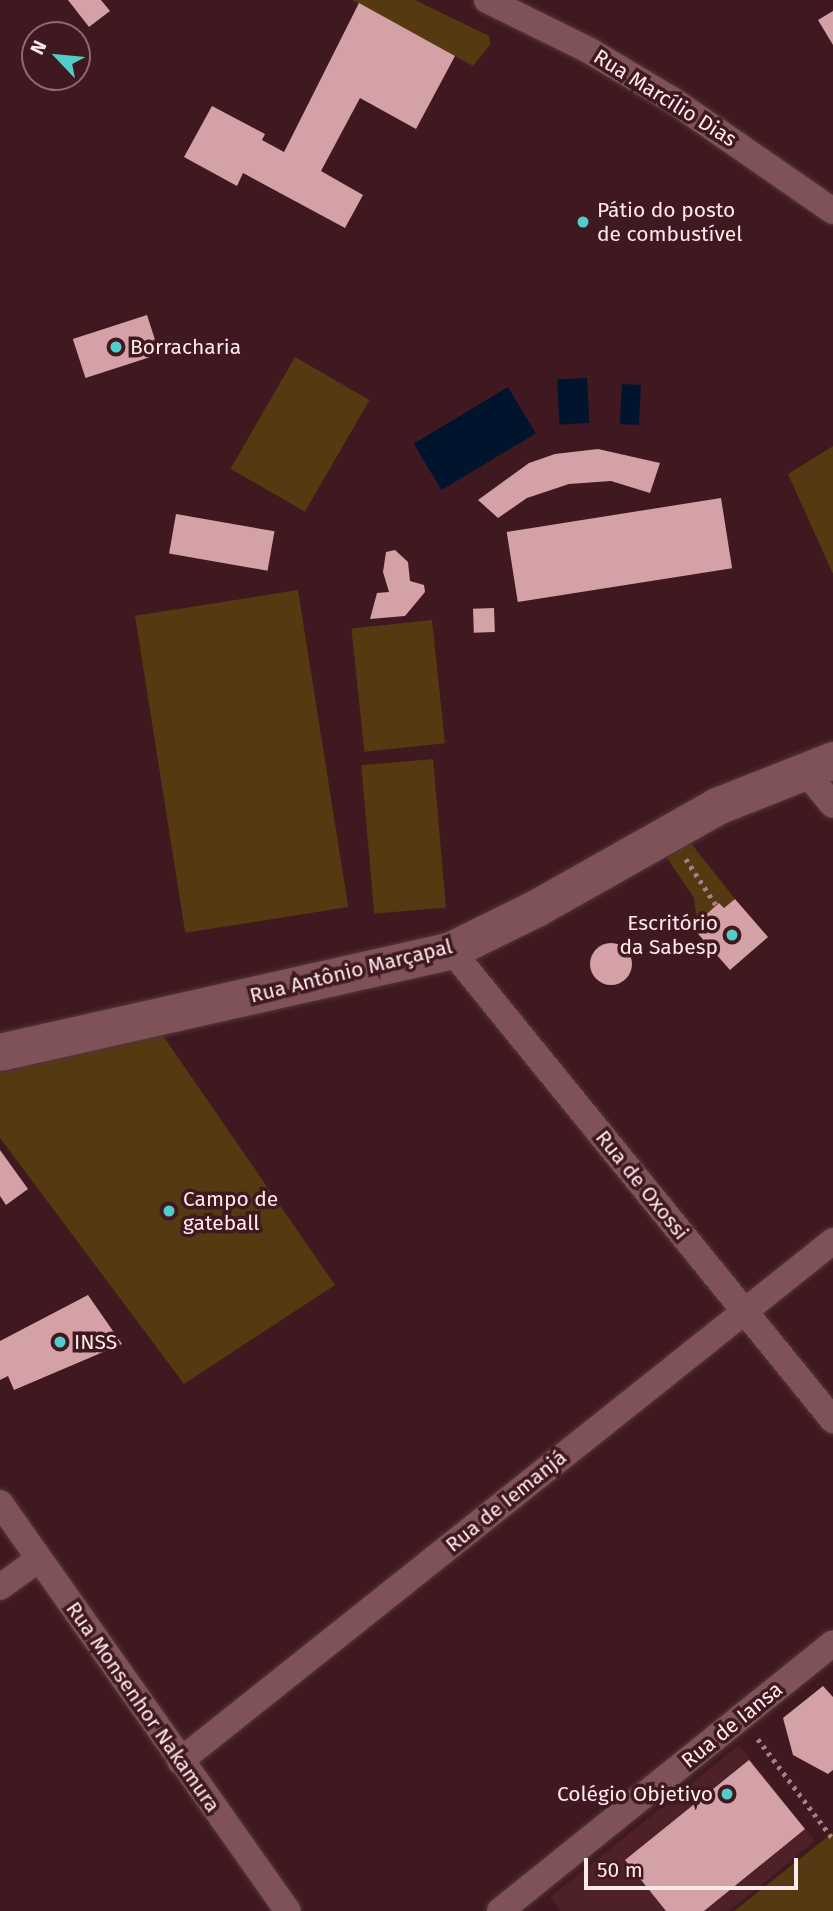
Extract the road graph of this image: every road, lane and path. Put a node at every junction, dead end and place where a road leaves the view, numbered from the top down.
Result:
1 (487, 0) edge
2 (833, 211) edge
3 (819, 765) edge
4 (833, 804) edge
5 (667, 833) junction
6 (716, 905) dead end
7 (451, 950) junction
8 (0, 1052) edge
9 (833, 1241) edge
10 (745, 1311) junction
11 (833, 1420) edge
12 (0, 1503) edge
13 (40, 1559) junction
14 (0, 1587) edge
15 (833, 1643) edge
16 (741, 1717) junction
17 (180, 1761) junction
18 (833, 1839) edge
19 (288, 1911) edge
20 (500, 1911) edge

1 - 2 street, Rua Marcílio Dias
3 - 4 street
3 - 5 main road, Rua Antônio Marçapal
5 - 6 path
5 - 7 main road, Rua Antônio Marçapal
7 - 8 main road, Rua Antônio Marçapal
7 - 10 street, Rua de Oxossi
9 - 10 street, Rua de Iemanjá
10 - 11 street, Rua de Oxossi
10 - 17 street, Rua de Iemanjá
12 - 13 street, Rua Monsenhor Nakamura
13 - 14 street
13 - 17 street, Rua Monsenhor Nakamura
15 - 16 street, Rua de Iansa
16 - 18 path
16 - 20 street, Rua de Iansa
17 - 19 street, Rua Monsenhor Nakamura

